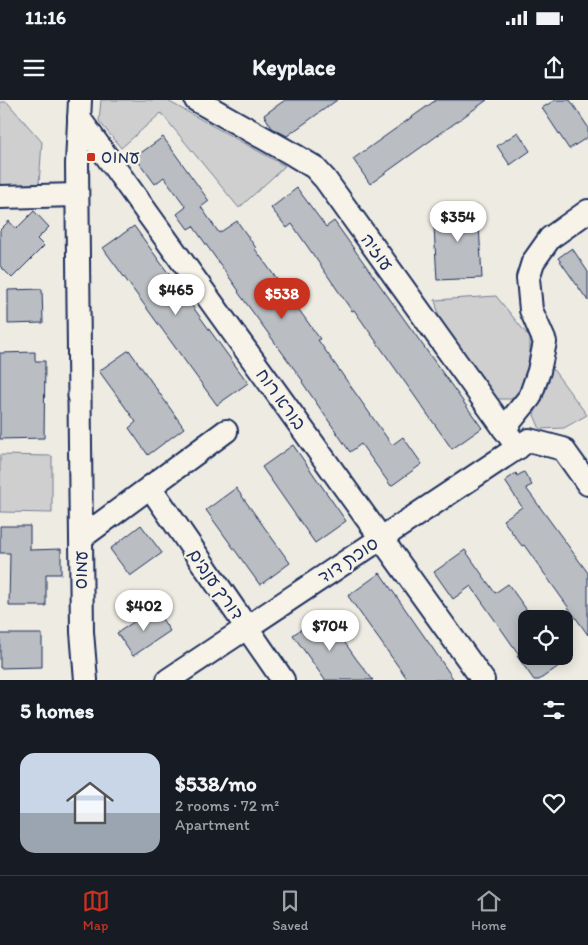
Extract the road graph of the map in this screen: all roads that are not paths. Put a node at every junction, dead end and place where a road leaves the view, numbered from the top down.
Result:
1 (196, 100) edge
2 (79, 109) edge
3 (78, 195) junction
4 (0, 197) edge
5 (588, 212) edge
6 (504, 429) junction
7 (226, 431) dead end
8 (523, 444) junction
9 (588, 484) edge
10 (150, 487) junction
11 (81, 538) junction
12 (381, 538) junction
13 (247, 627) junction
14 (86, 680) edge
15 (168, 680) edge
16 (283, 680) edge
17 (484, 680) edge

1 - 6 street, עוזיה
2 - 3 street, עמוס
2 - 12 street, בורא רוח
3 - 4 street
3 - 11 street, עמוס
5 - 6 street
6 - 8 street, עוזיה
7 - 10 street
8 - 9 street
8 - 12 street, סוכת דוד
10 - 11 street
10 - 13 street, דורך ענבים
11 - 14 street, עמוס
12 - 13 street, סוכת דוד
12 - 17 street, בורא רוח
13 - 15 street, סוכת דוד
13 - 16 street, דורך ענבים

